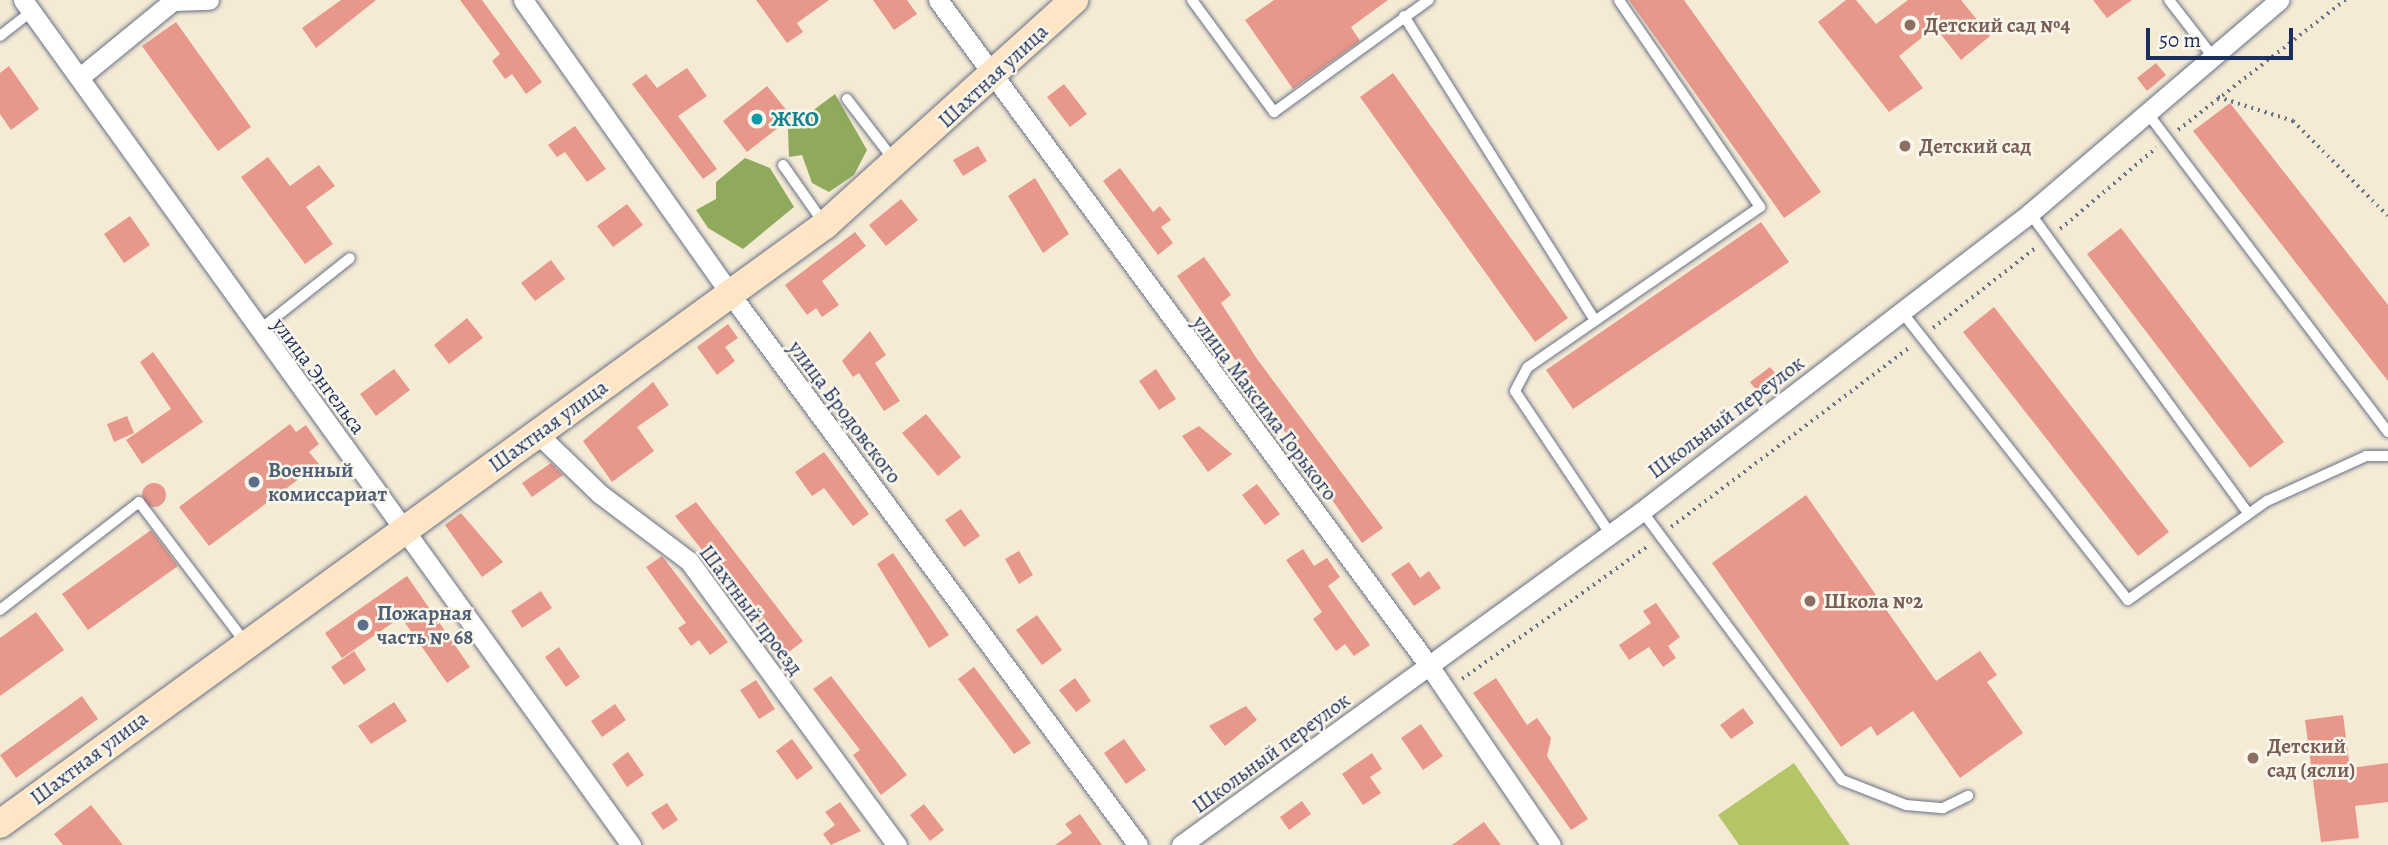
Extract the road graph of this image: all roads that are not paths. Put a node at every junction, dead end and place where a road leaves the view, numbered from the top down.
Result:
1 (209, 0) edge
2 (523, 0) edge
3 (938, 0) edge
4 (1074, 0) edge
5 (1192, 0) edge
6 (1429, 0) edge
7 (1619, 0) edge
8 (2169, 0) edge
9 (2279, 0) edge
10 (28, 5) edge
11 (1404, 16) junction
12 (0, 36) edge
13 (2213, 57) junction
14 (80, 77) junction
15 (992, 78) junction
16 (848, 99) dead end
17 (2149, 115) junction
18 (898, 164) junction
19 (783, 165) dead end
20 (2030, 214) junction
21 (825, 225) junction
22 (350, 258) dead end
23 (731, 295) junction
24 (1902, 312) junction
25 (1595, 320) junction
26 (258, 331) junction
27 (2388, 432) edge
28 (537, 433) junction
29 (2388, 456) edge
30 (1642, 511) junction
31 (2248, 513) junction
32 (404, 528) junction
33 (1609, 532) junction
34 (0, 611) edge
35 (245, 643) junction
36 (1430, 667) junction
37 (1968, 796) dead end
38 (0, 824) edge
39 (631, 845) edge
40 (897, 845) edge
41 (1138, 845) edge
42 (1181, 845) edge
43 (1551, 845) edge

1 - 14 street
2 - 23 street, улица Бродовского
3 - 15 street, улица Максима Горького
4 - 15 main road, Шахтная улица
5 - 11 lane
6 - 11 lane
7 - 25 lane
8 - 13 lane
9 - 13 street, Школьный переулок
10 - 12 lane
10 - 14 street, улица Энгельса
11 - 25 lane
13 - 17 street, Школьный переулок
14 - 26 street, улица Энгельса
15 - 18 main road, Шахтная улица
15 - 36 street, улица Максима Горького
16 - 18 lane
17 - 20 street, Школьный переулок
17 - 27 lane
18 - 21 main road, Шахтная улица
19 - 21 lane
20 - 24 street, Школьный переулок
20 - 31 lane
21 - 23 main road, Шахтная улица
22 - 26 lane
23 - 28 main road, Шахтная улица
23 - 41 street, улица Бродовского
24 - 30 street, Школьный переулок
24 - 31 lane
25 - 33 lane
26 - 32 street, улица Энгельса
28 - 32 main road, Шахтная улица
28 - 40 street, Шахтный проезд
29 - 31 lane
30 - 33 street, Школьный переулок
30 - 37 lane
32 - 35 main road, Шахтная улица
32 - 39 street, улица Энгельса
33 - 36 street, Школьный переулок
34 - 35 lane
35 - 38 main road, Шахтная улица
36 - 42 street, Школьный переулок
36 - 43 street, улица Максима Горького

